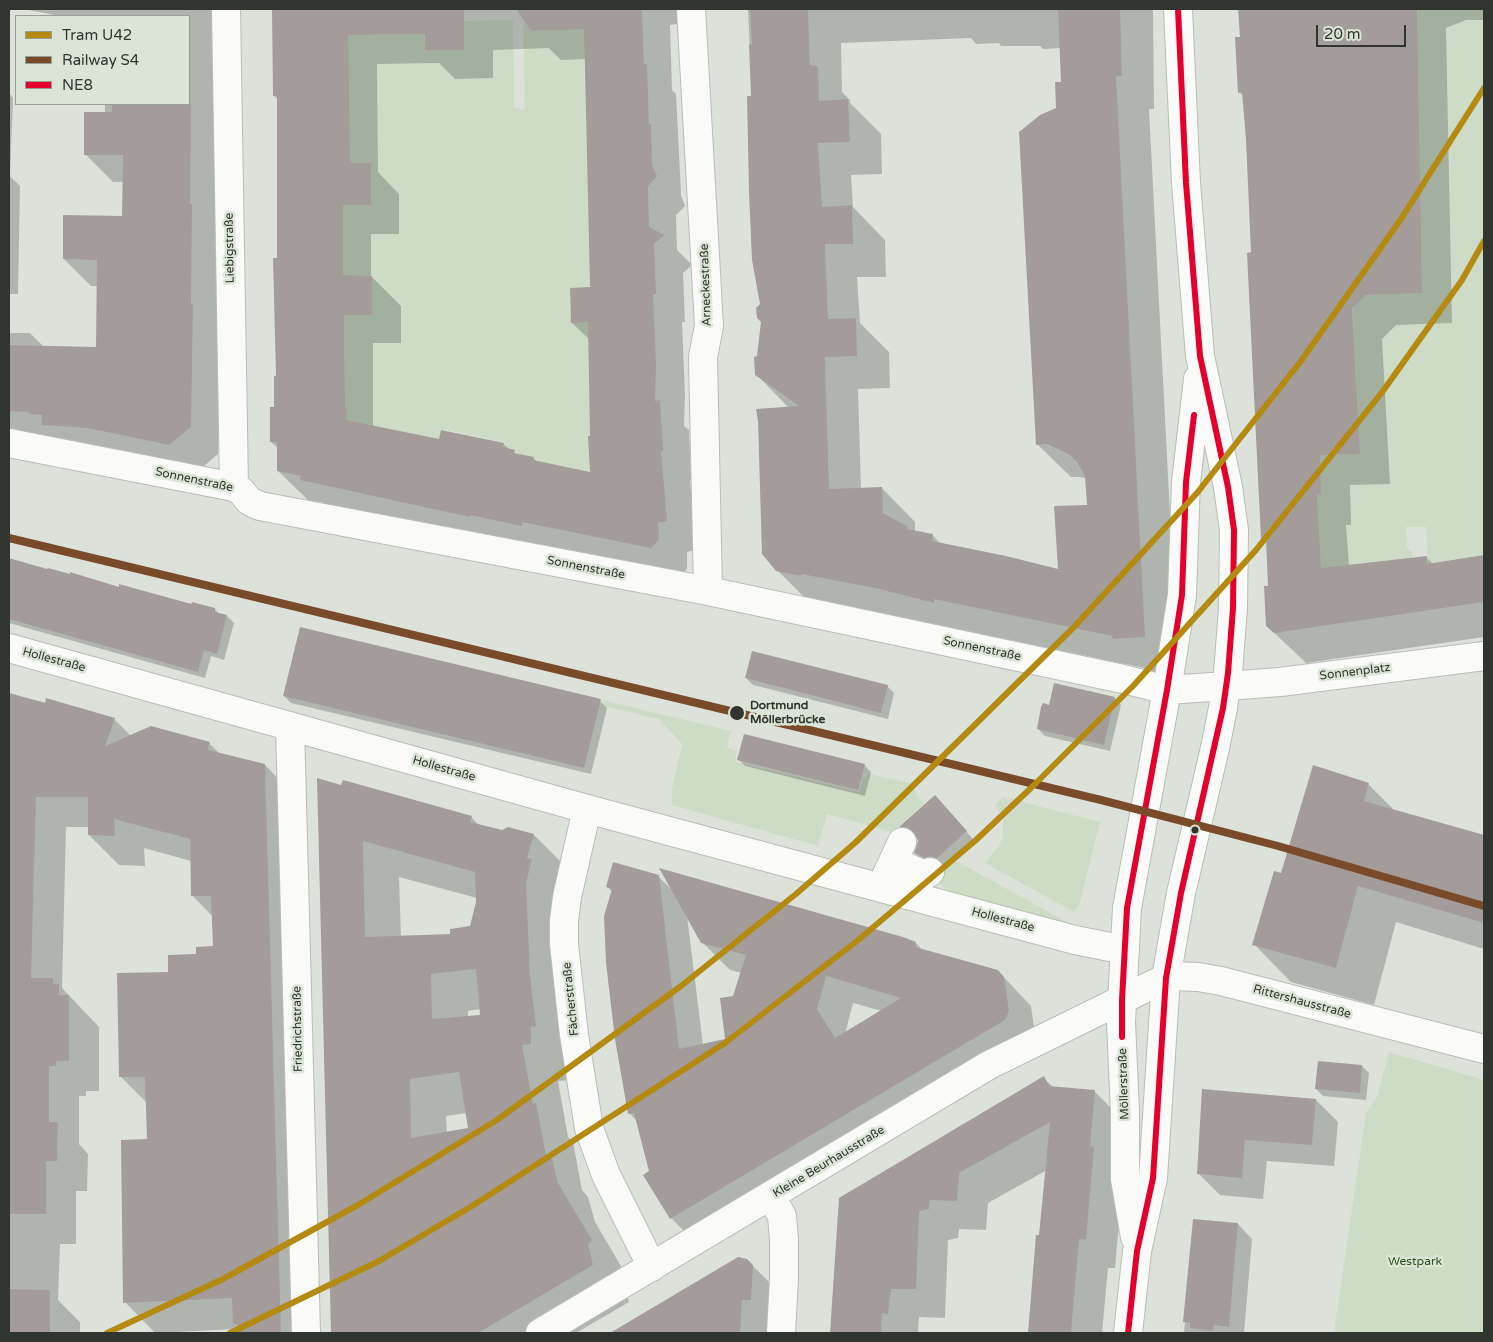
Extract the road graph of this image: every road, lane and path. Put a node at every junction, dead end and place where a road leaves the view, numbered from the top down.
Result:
1 (226, 9) edge
2 (691, 9) edge
3 (1178, 9) edge
4 (1200, 356) junction
5 (9, 443) edge
6 (234, 487) junction
7 (708, 591) junction
8 (9, 648) edge
9 (1484, 656) edge
10 (1226, 686) junction
11 (1167, 690) junction
12 (290, 726) junction
13 (587, 809) junction
14 (930, 872) dead end
15 (881, 887) junction
16 (1125, 950) junction
17 (1166, 978) junction
18 (1122, 1000) junction
19 (1484, 1049) edge
20 (771, 1197) junction
21 (1137, 1252) junction
22 (652, 1267) junction
23 (306, 1333) edge
24 (540, 1333) edge
25 (781, 1333) edge
26 (1128, 1333) edge

1 - 6 street, Liebigstraße
2 - 7 street, Arneckestraße
3 - 4 street
4 - 10 street, Möllerstraße
4 - 11 street, Möllerstraße
5 - 6 street, Sonnenstraße
6 - 7 street, Sonnenstraße
7 - 11 street, Sonnenstraße
8 - 12 street, Hollestraße
9 - 10 street, Sonnenplatz
10 - 11 street, Sonnenstraße
10 - 17 street, Möllerstraße
11 - 16 street, Möllerstraße
12 - 13 street, Hollestraße
12 - 23 street, Friedrichstraße
13 - 15 street, Hollestraße
13 - 22 street, Fächerstraße
14 - 15 street
15 - 16 street, Hollestraße
16 - 18 street, Möllerstraße
17 - 18 street, Rittershausstraße
17 - 19 street, Rittershausstraße
17 - 21 street, Möllerstraße
18 - 20 street, Kleine Beurhausstraße
18 - 21 street, Möllerstraße
20 - 22 street, Kleine Beurhausstraße
20 - 25 street
21 - 26 street, Möllerstraße
22 - 24 street, Kleine Beurhausstraße

